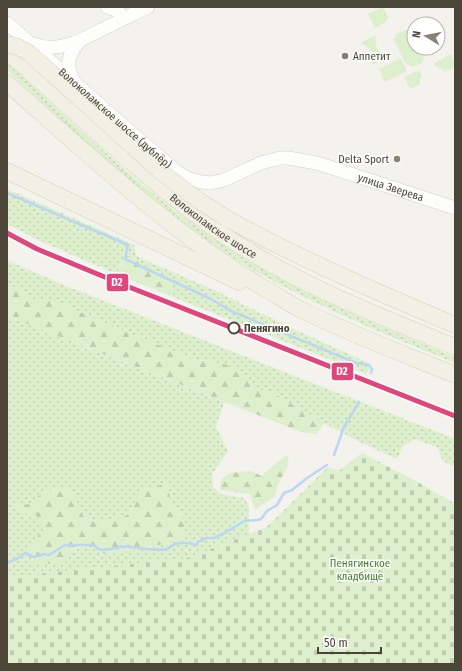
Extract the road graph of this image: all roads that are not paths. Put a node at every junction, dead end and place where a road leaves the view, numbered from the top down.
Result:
1 (107, 7) edge
2 (148, 7) edge
3 (125, 18) junction
4 (7, 23) edge
5 (7, 31) edge
6 (81, 40) junction
7 (29, 41) junction
8 (7, 44) edge
9 (7, 52) edge
10 (74, 81) junction
11 (41, 82) junction
12 (7, 83) edge
13 (7, 171) edge
14 (236, 175) joint
15 (455, 208) edge
16 (295, 306) junction
17 (399, 324) junction
18 (455, 325) edge
19 (455, 338) edge
20 (455, 347) edge
21 (455, 375) edge

1 - 3 street
2 - 3 street
3 - 6 street
4 - 7 street, Волоколамское шоссе (дублёр)
5 - 11 street
6 - 7 street
6 - 10 street
7 - 10 street, Волоколамское шоссе (дублёр)
8 - 18 main road, bridge
9 - 11 main road, Волоколамское шоссе
10 - 14 street, Волоколамское шоссе (дублёр)
11 - 17 main road, Волоколамское шоссе
12 - 16 main road, Волоколамское шоссе
13 - 16 main road
14 - 15 street, улица Зверева
16 - 21 main road, Волоколамское шоссе
17 - 19 main road
17 - 20 main road, Волоколамское шоссе

